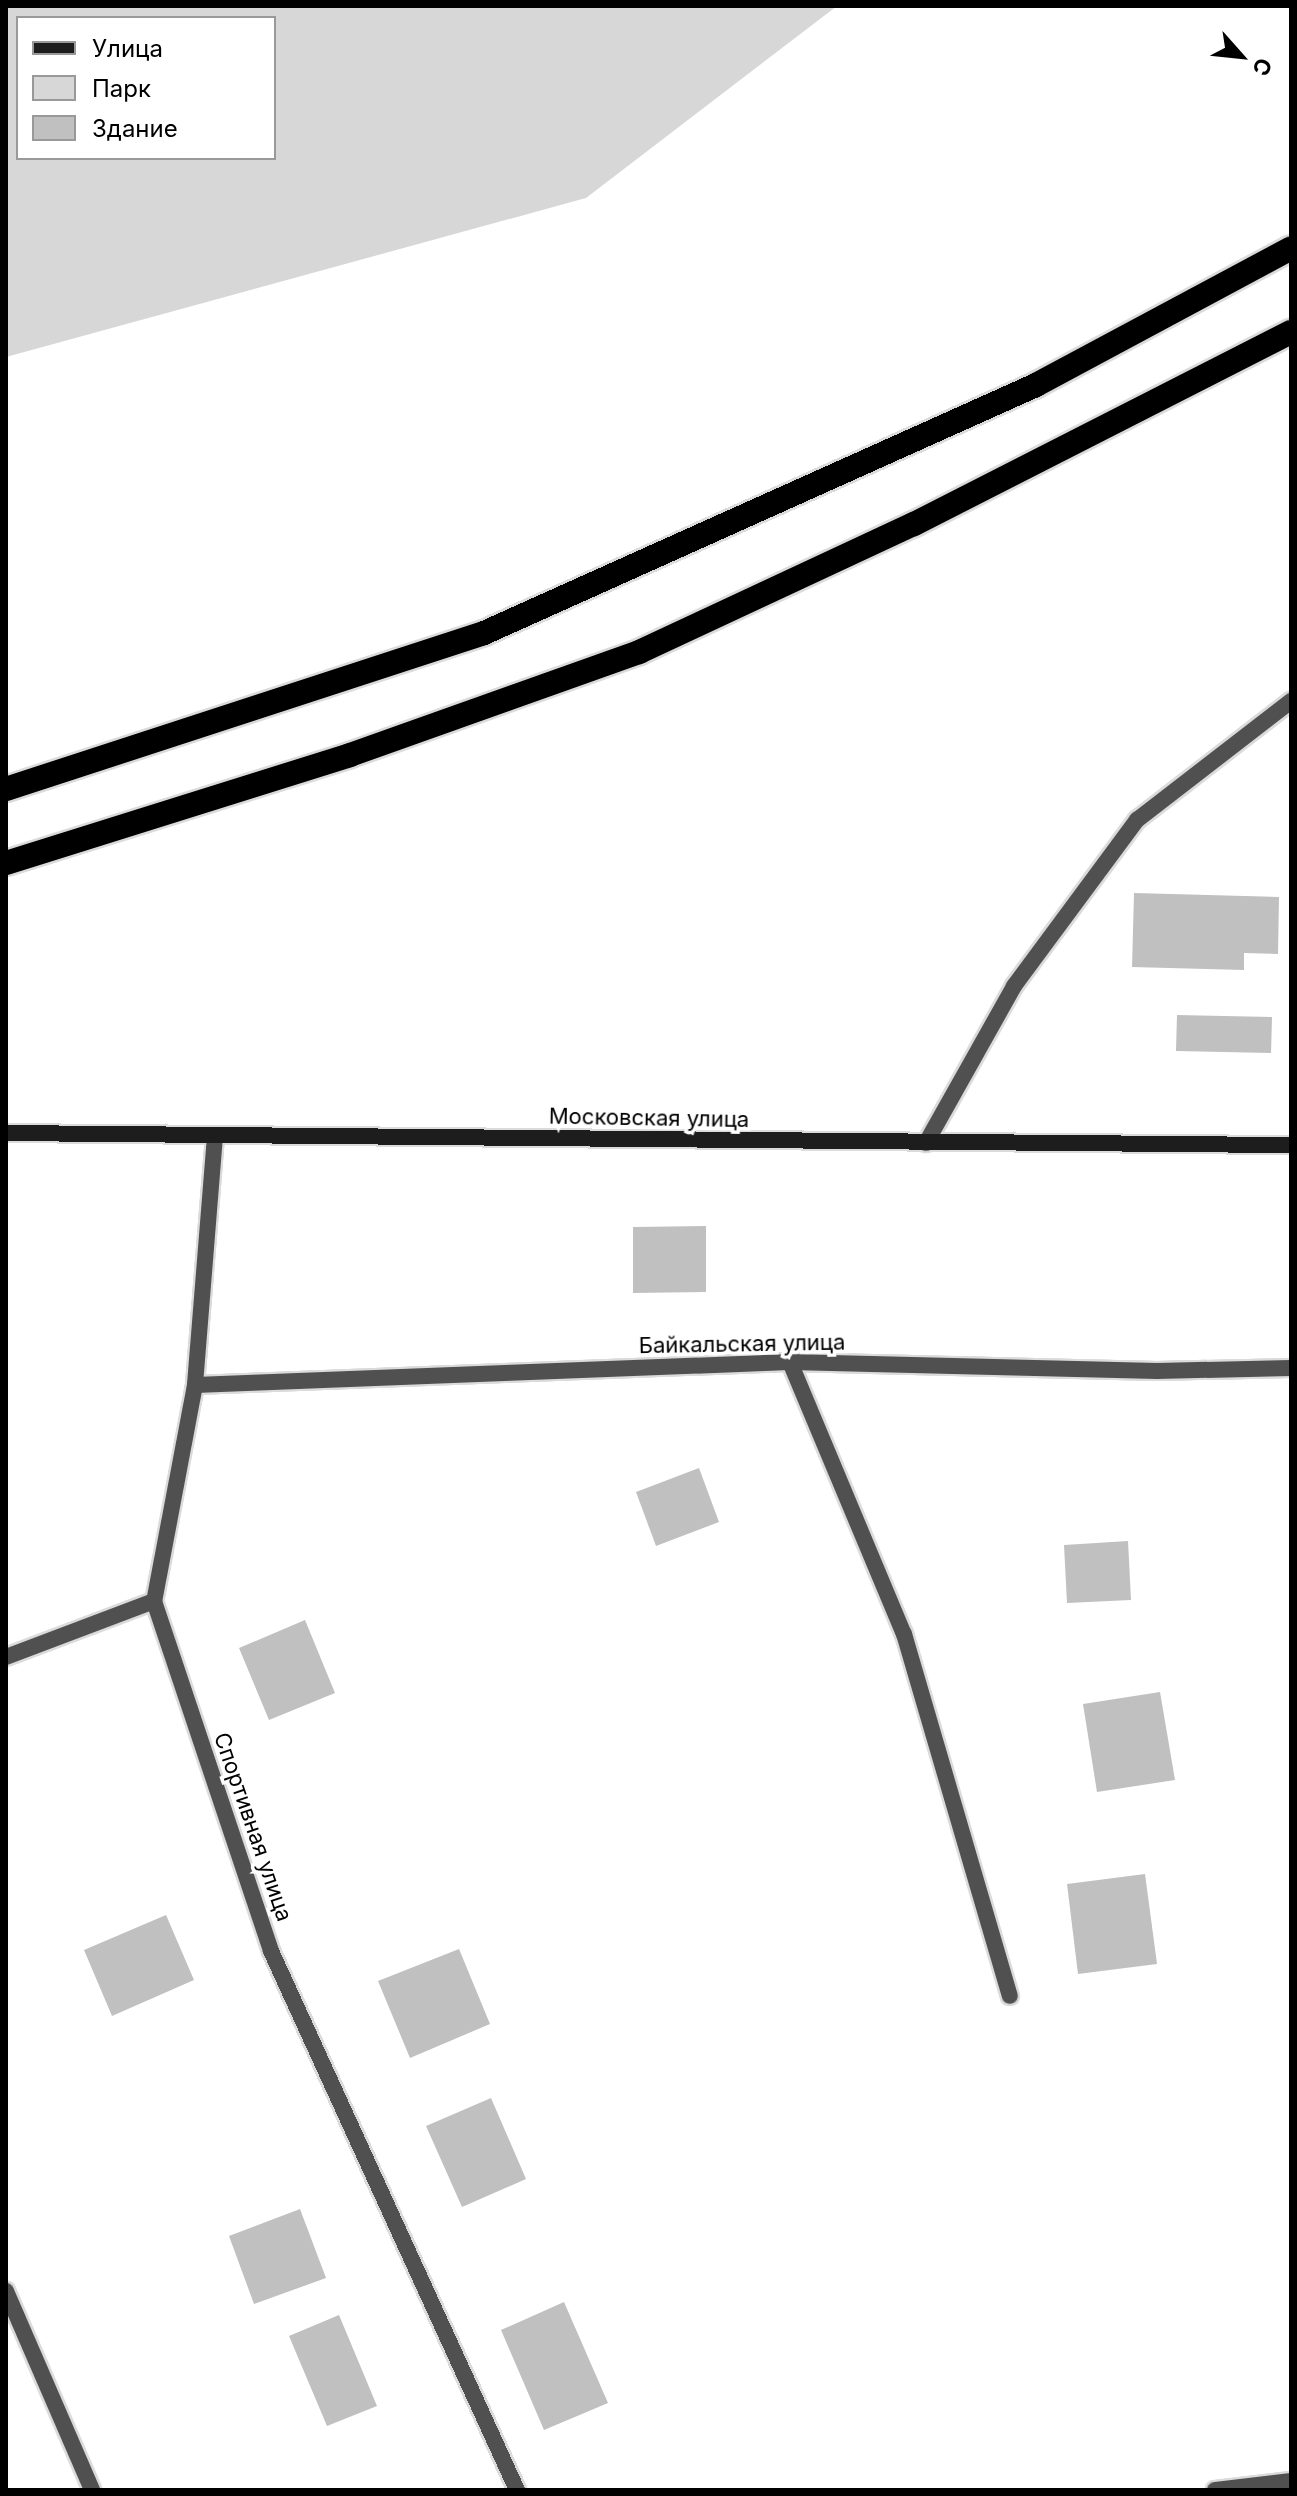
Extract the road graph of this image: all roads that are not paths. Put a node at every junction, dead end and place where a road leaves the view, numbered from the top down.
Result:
1 (1291, 248) edge
2 (1291, 332) edge
3 (1291, 701) edge
4 (6, 789) edge
5 (6, 863) edge
6 (6, 1133) edge
7 (215, 1136) junction
8 (926, 1143) junction
9 (1291, 1145) edge
10 (790, 1362) junction
11 (1291, 1368) edge
12 (195, 1385) junction
13 (154, 1601) junction
14 (6, 1657) edge
15 (1010, 1996) dead end
16 (6, 2291) edge
17 (1291, 2481) edge
18 (92, 2490) edge
19 (517, 2490) edge
20 (1215, 2490) edge

1 - 4 highway
2 - 5 highway
3 - 8 street
6 - 7 street, Московская улица
7 - 8 street, Московская улица
7 - 12 street, Спортивная улица
8 - 9 street, Московская улица
10 - 11 street, Байкальская улица
10 - 12 street, Байкальская улица
10 - 15 street
12 - 13 street, Спортивная улица
13 - 14 street
13 - 19 street, Спортивная улица
16 - 18 street
17 - 20 street

